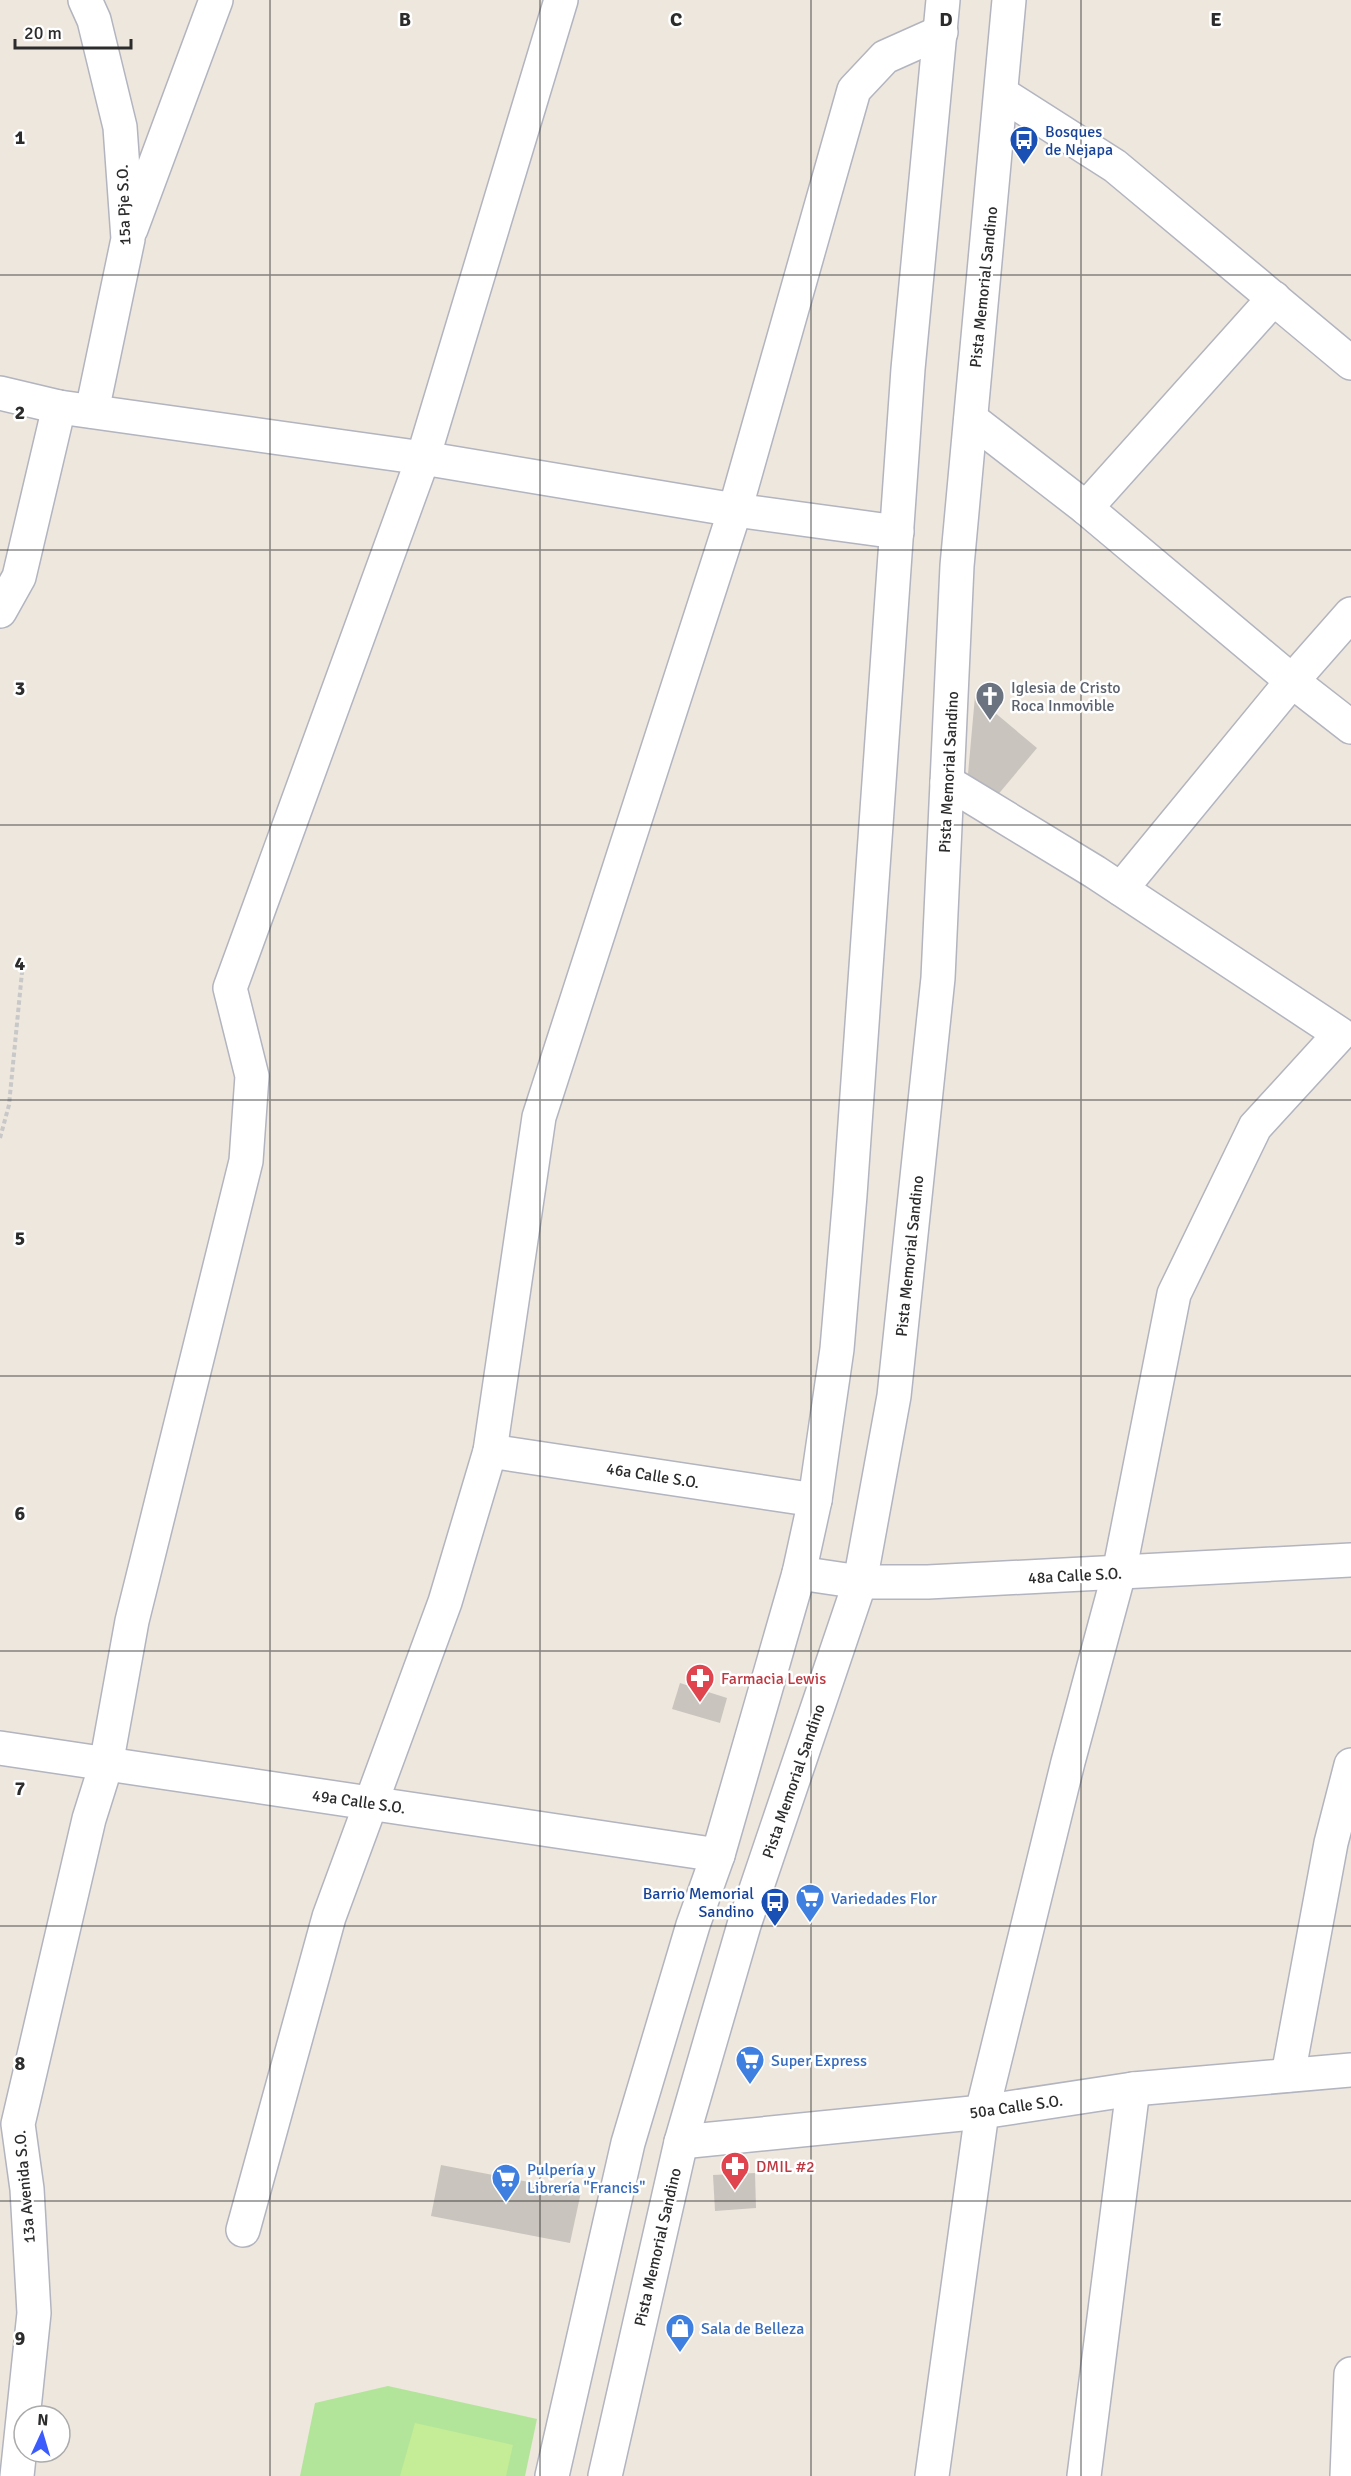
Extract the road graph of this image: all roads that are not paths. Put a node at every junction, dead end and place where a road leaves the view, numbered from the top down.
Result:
1 (85, 0) edge
2 (216, 0) edge
3 (561, 0) edge
4 (1009, 0) edge
5 (942, 16) edge
6 (1002, 94) junction
7 (128, 239) junction
8 (1274, 298) junction
9 (1351, 363) edge
10 (0, 393) edge
11 (59, 407) junction
12 (92, 411) junction
13 (971, 419) junction
14 (423, 458) junction
15 (1086, 508) junction
16 (735, 510) junction
17 (897, 532) junction
18 (0, 611) edge
19 (1351, 614) edge
20 (1292, 681) junction
21 (1351, 727) edge
22 (947, 782) junction
23 (1120, 889) junction
24 (1345, 1030) edge
25 (490, 1451) junction
26 (815, 1500) junction
27 (1351, 1560) edge
28 (800, 1573) junction
29 (1119, 1573) junction
30 (860, 1582) junction
31 (0, 1748) edge
32 (106, 1765) junction
33 (1351, 1765) edge
34 (373, 1803) junction
35 (718, 1855) junction
36 (1351, 2070) edge
37 (1288, 2075) junction
38 (1133, 2089) junction
39 (982, 2112) junction
40 (681, 2142) junction
41 (243, 2230) dead end
42 (1351, 2374) edge
43 (17, 2476) edge
44 (552, 2476) edge
45 (604, 2476) edge
46 (932, 2476) edge
47 (1084, 2476) edge
48 (1347, 2476) edge

1 - 7 street, 15a Pje S.O.
2 - 7 street
3 - 14 street, 13a Avenida S.O.
4 - 6 street, Pista Memorial Sandino
5 - 16 street
5 - 17 street
6 - 8 street
6 - 13 street, Pista Memorial Sandino
7 - 12 street, 15a Pje S.O.
8 - 9 street
8 - 15 street
10 - 11 street
11 - 12 street
11 - 18 street
12 - 14 street
13 - 15 street
13 - 22 street, Pista Memorial Sandino
14 - 16 street
14 - 32 street, 13a Avenida S.O.
15 - 20 street
16 - 17 street
16 - 25 street
17 - 26 street
19 - 20 street
20 - 21 street
20 - 23 street
22 - 23 street
22 - 30 street, Pista Memorial Sandino
23 - 24 street
24 - 29 street
25 - 26 street, 46a Calle S.O.
25 - 34 street
26 - 28 street
27 - 29 street, 48a Calle S.O.
28 - 30 street, 48a Calle S.O.
28 - 35 street
29 - 30 street, 48a Calle S.O.
29 - 39 street
30 - 40 street, Pista Memorial Sandino
31 - 32 street, 49a Calle S.O.
32 - 34 street, 49a Calle S.O.
32 - 43 street, 13a Avenida S.O.
33 - 37 street
34 - 35 street, 49a Calle S.O.
34 - 41 street
35 - 44 street
36 - 37 street, 50a Calle S.O.
37 - 38 street, 50a Calle S.O.
38 - 39 street, 50a Calle S.O.
38 - 47 street
39 - 40 street, 50a Calle S.O.
39 - 46 street
40 - 45 street, Pista Memorial Sandino
42 - 48 street

